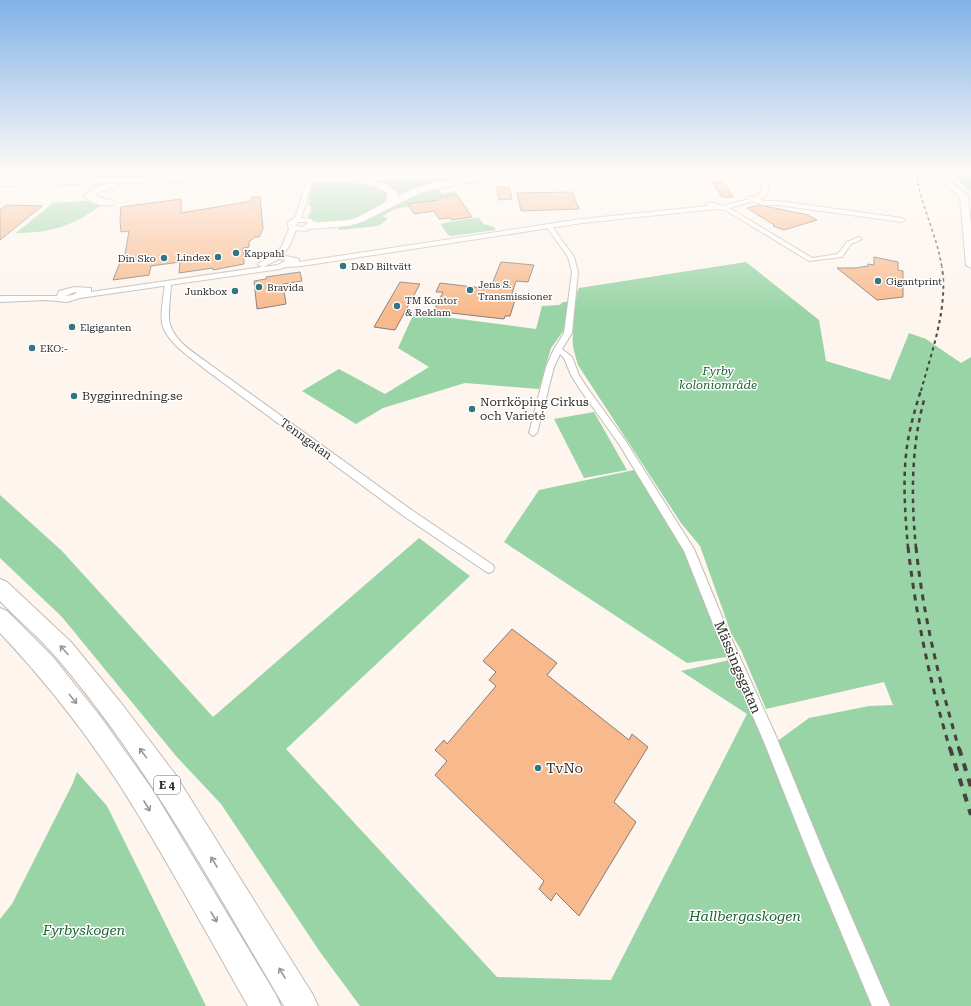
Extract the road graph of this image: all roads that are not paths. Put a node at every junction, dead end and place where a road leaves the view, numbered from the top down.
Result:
1 (297, 218) edge
2 (305, 218) edge
3 (363, 218) edge
4 (618, 218) edge
5 (743, 218) edge
6 (887, 218) edge
7 (968, 218) edge
8 (902, 220) dead end
9 (296, 221) junction
10 (308, 224) junction
11 (549, 226) junction
12 (293, 228) junction
13 (970, 236) edge
14 (859, 239) dead end
15 (287, 261) junction
16 (273, 262) junction
17 (971, 265) edge
18 (168, 283) junction
19 (0, 299) edge
20 (558, 348) junction
21 (533, 433) dead end
22 (489, 568) dead end
23 (0, 588) edge
24 (0, 618) edge
25 (266, 1006) edge
26 (302, 1006) edge
27 (881, 1006) edge

1 - 9 street
2 - 10 street
3 - 10 highway
4 - 11 street
5 - 14 street
6 - 8 street
7 - 13 main road
9 - 10 street
9 - 12 street
10 - 12 street
10 - 15 street
11 - 15 street
11 - 20 street
12 - 16 street
13 - 17 main road
15 - 16 street
16 - 18 street
18 - 19 street
18 - 22 street, Tenngatan
20 - 21 street
20 - 27 street, Mässingsgatan
26 -> 23 highway, E 4
24 -> 25 highway, E 4

